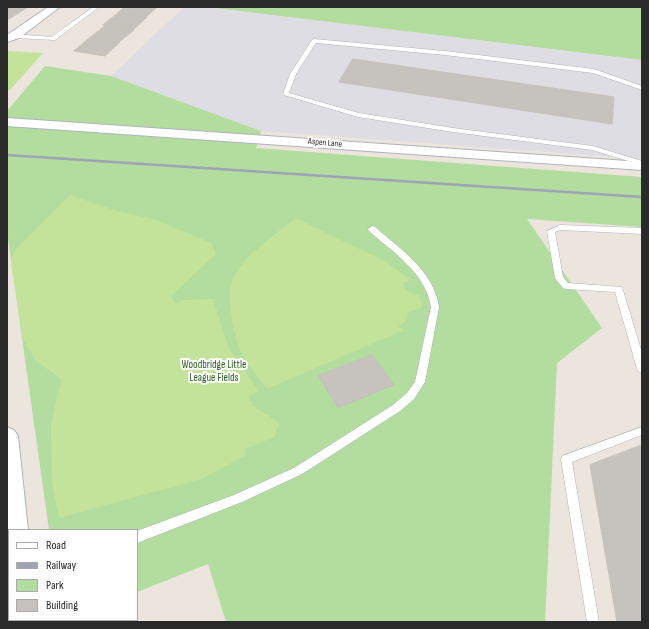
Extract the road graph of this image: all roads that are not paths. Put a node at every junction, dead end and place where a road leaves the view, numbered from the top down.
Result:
1 (56, 7) edge
2 (96, 7) edge
3 (11, 37) edge
4 (642, 88) edge
5 (7, 122) edge
6 (642, 164) edge
7 (372, 229) dead end
8 (642, 231) edge
9 (642, 368) edge
10 (642, 431) edge
11 (7, 436) edge
12 (16, 529) edge
13 (138, 538) edge
14 (593, 622) edge

1 - 3 street
2 - 3 lane
4 - 6 lane
5 - 6 street, Aspen Lane
7 - 13 lane
8 - 9 lane
10 - 14 lane
11 - 12 street

